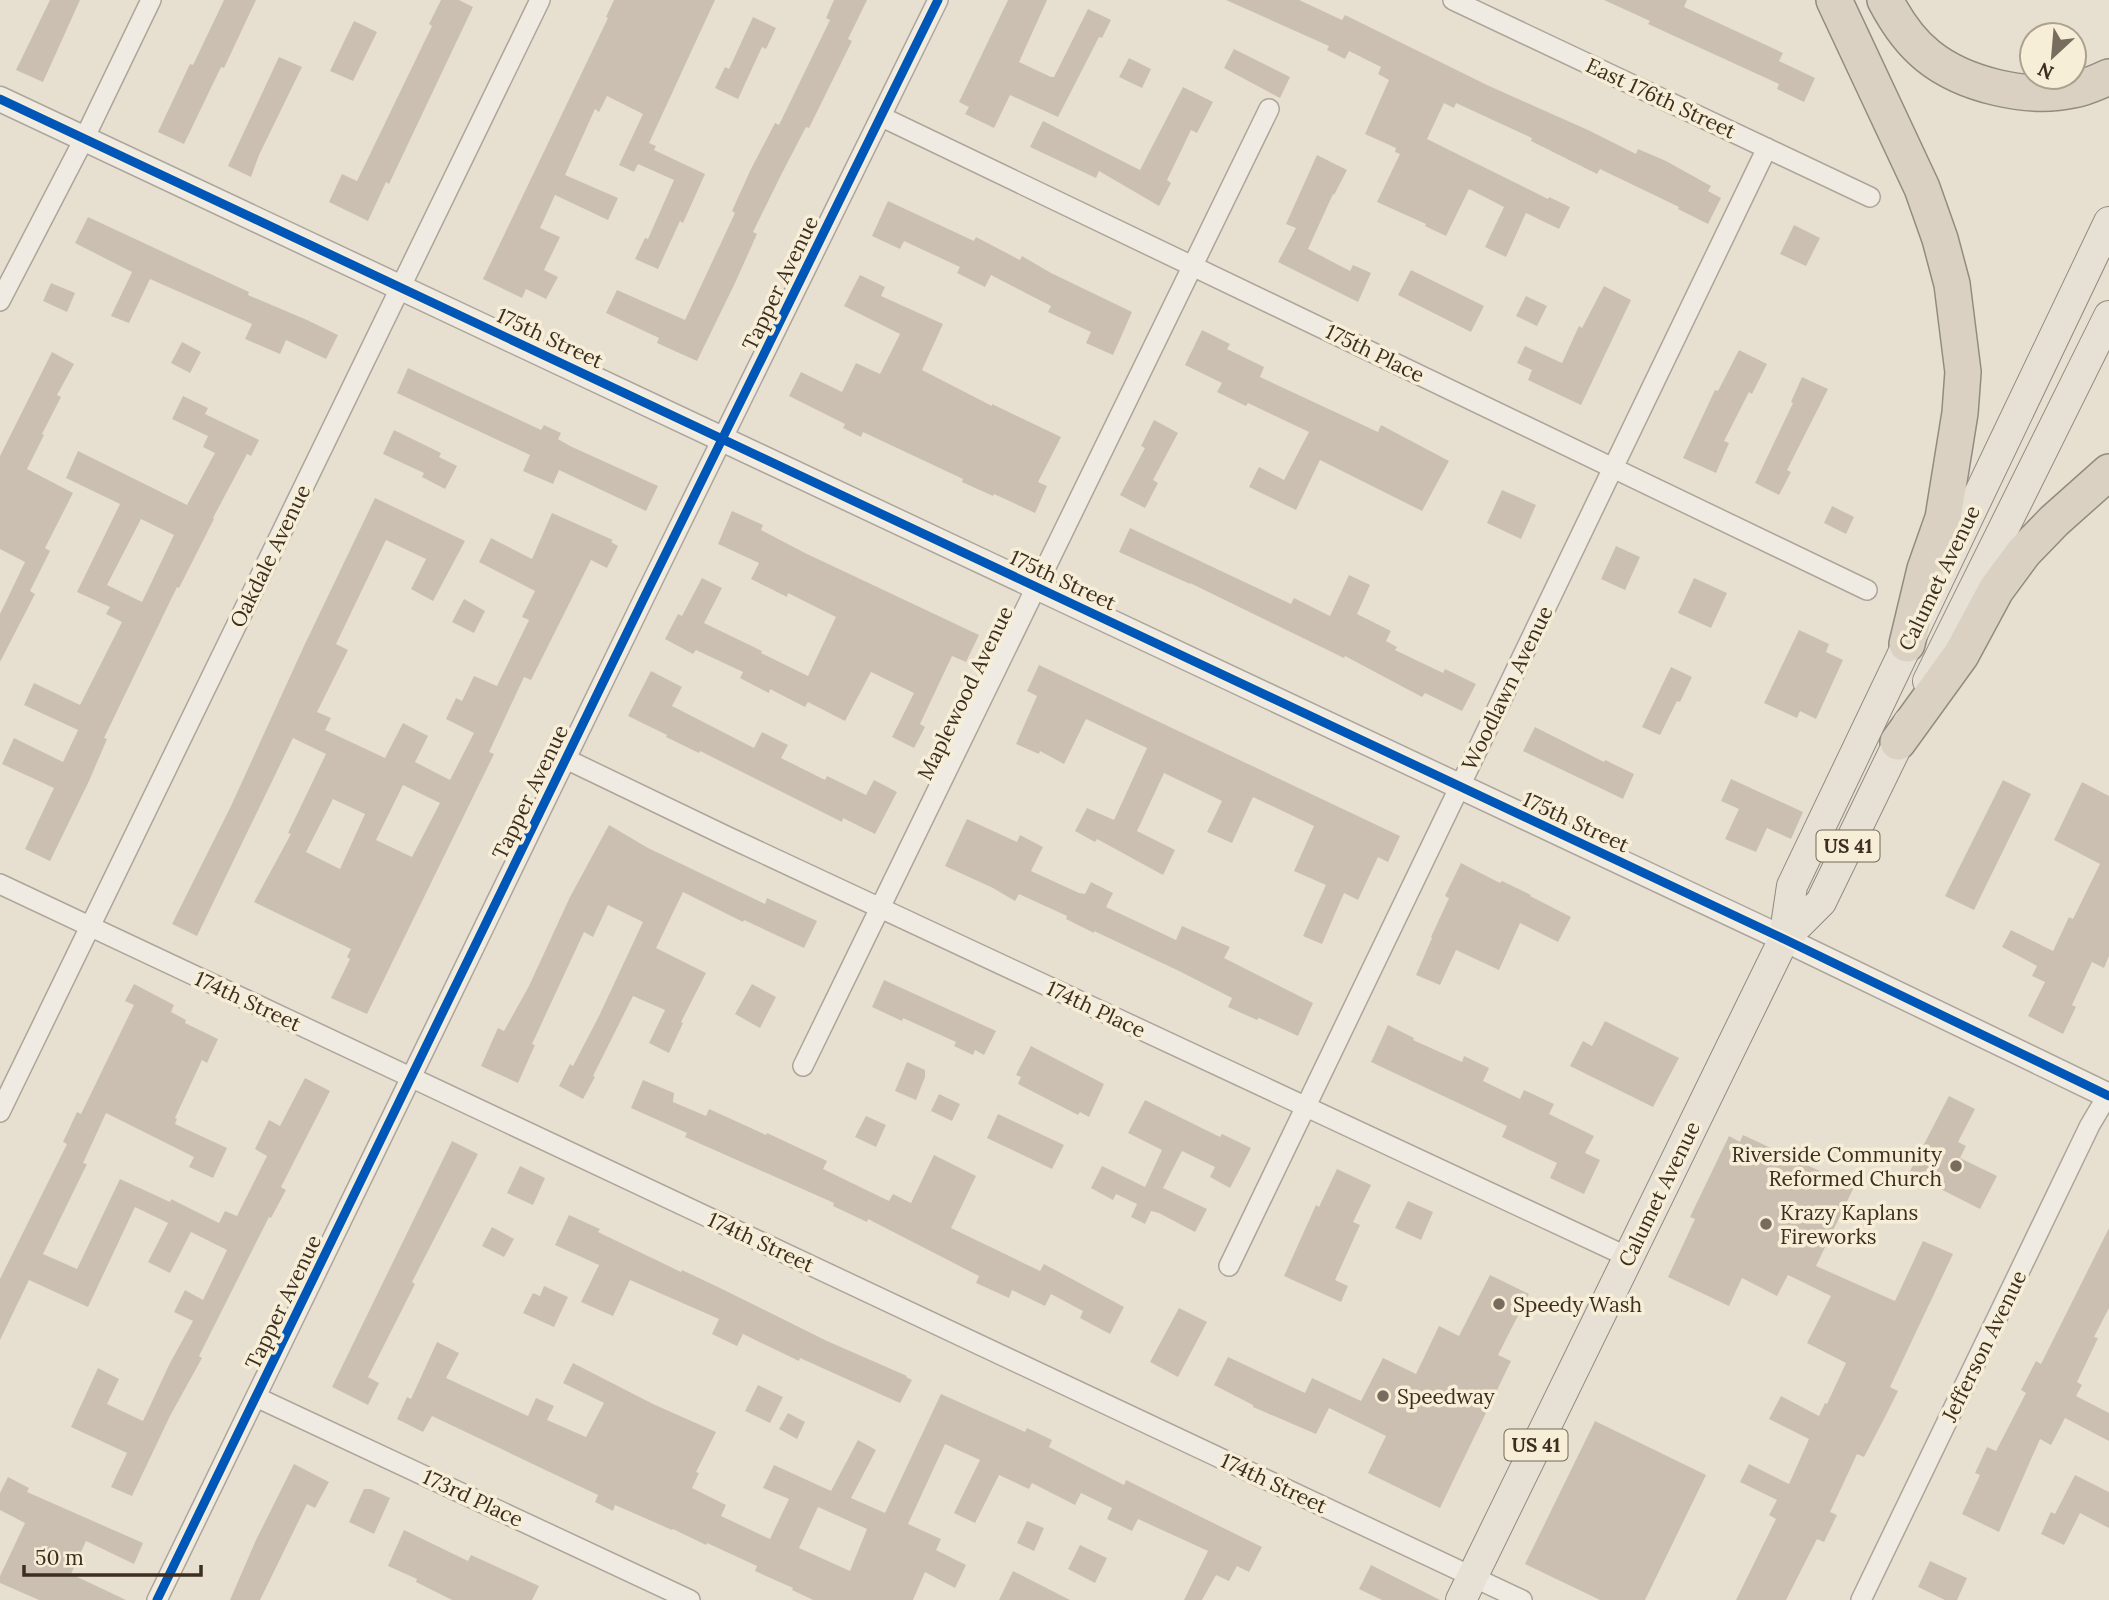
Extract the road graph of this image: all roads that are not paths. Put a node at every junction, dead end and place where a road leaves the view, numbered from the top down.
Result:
1 (151, 0) edge
2 (540, 0) edge
3 (937, 0) edge
4 (1453, 0) edge
5 (1834, 0) edge
6 (1885, 0) edge
7 (2109, 77) edge
8 (0, 99) edge
9 (1269, 109) dead end
10 (881, 117) junction
11 (84, 139) junction
12 (1767, 148) junction
13 (1870, 197) dead end
14 (2109, 222) edge
15 (1193, 265) junction
16 (401, 288) junction
17 (0, 302) edge
18 (2109, 317) edge
19 (723, 439) junction
20 (1614, 468) junction
21 (2109, 472) edge
22 (1036, 587) junction
23 (1867, 590) dead end
24 (1907, 644) junction
25 (1898, 742) junction
26 (566, 759) junction
27 (1459, 786) junction
28 (0, 884) edge
29 (880, 908) junction
30 (91, 927) junction
31 (1784, 939) junction
32 (803, 1066) dead end
33 (412, 1078) junction
34 (2109, 1095) edge
35 (1307, 1107) junction
36 (0, 1112) edge
37 (1628, 1257) junction
38 (1229, 1265) dead end
39 (256, 1397) junction
40 (1467, 1588) edge
41 (157, 1600) edge
42 (690, 1600) edge
43 (1522, 1600) edge
44 (1861, 1600) edge

1 - 11 street
2 - 16 street, Oakdale Avenue
3 - 10 street, Tapper Avenue
4 - 12 street, East 176th Street
5 - 24 highway
6 - 7 highway
8 - 11 street, 175th Street
9 - 15 street, Maplewood Avenue
10 - 15 street, 175th Place
10 - 19 street, Tapper Avenue
11 - 16 street, 175th Street
11 - 17 street
12 - 13 street, East 176th Street
12 - 20 street, Woodlawn Avenue
14 - 24 main road, Calumet Avenue
15 - 20 street, 175th Place
15 - 22 street, Maplewood Avenue
16 - 19 street, 175th Street
16 - 30 street, Oakdale Avenue
18 - 25 main road, Calumet Avenue
19 - 22 street, 175th Street
19 - 26 street, Tapper Avenue
20 - 23 street, 175th Place
20 - 27 street, Woodlawn Avenue
21 - 25 highway
22 - 27 street, 175th Street
22 - 29 street, Maplewood Avenue
24 - 31 main road, Calumet Avenue / US 41
25 - 31 main road, Calumet Avenue / US 41
26 - 29 street, 174th Place
26 - 33 street, Tapper Avenue
27 - 31 street, 175th Street
27 - 35 street, Woodlawn Avenue
28 - 30 street, 174th Street
29 - 32 street, Maplewood Avenue
29 - 35 street, 174th Place
30 - 33 street, 174th Street
30 - 36 street, Oakdale Avenue
31 - 34 street, 175th Street
31 - 37 main road, Calumet Avenue / US 41
33 - 39 street, Tapper Avenue
33 - 40 street, 174th Street
34 - 44 street, Jefferson Avenue
35 - 37 street, 174th Place
35 - 38 street, Woodlawn Avenue
37 - 40 main road, Calumet Avenue / US 41
39 - 41 street, Tapper Avenue
39 - 42 street, 173rd Place
40 - 43 street, 174th Street

